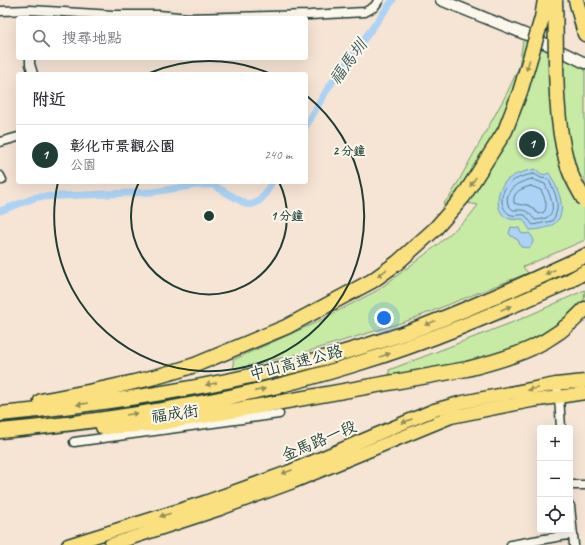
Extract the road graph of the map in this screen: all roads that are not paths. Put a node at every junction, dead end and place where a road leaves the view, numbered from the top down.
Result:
1 (379, 0) edge
2 (441, 0) edge
3 (545, 0) edge
4 (555, 0) edge
5 (576, 0) edge
6 (0, 11) edge
7 (30, 14) edge
8 (168, 16) edge
9 (269, 16) edge
10 (585, 34) edge
11 (30, 60) edge
12 (585, 63) edge
13 (32, 72) edge
14 (16, 138) edge
15 (0, 142) edge
16 (585, 200) edge
17 (585, 256) edge
18 (585, 272) edge
19 (585, 309) edge
20 (585, 381) edge
21 (556, 384) junction
22 (585, 393) edge
23 (559, 396) junction
24 (1, 414) edge
25 (279, 414) dead end
26 (561, 425) edge
27 (50, 426) junction
28 (0, 431) edge
29 (74, 442) dead end
30 (573, 485) edge
31 (585, 485) edge
32 (573, 534) joint
33 (68, 545) edge
34 (110, 545) edge
35 (511, 545) edge
36 (574, 545) edge

1 - 9 street
2 - 12 street
3 -> 24 highway, bridge
4 - 16 highway, bridge
5 - 10 highway
6 - 7 street
7 - 8 street
11 - 13 street
14 - 15 street
17 -> 24 highway, 中山高速公路
27 -> 18 highway, 中山高速公路
19 - 27 highway
20 - 21 main road, 金馬路一段
21 - 23 street
21 -> 33 main road, 金馬路一段
22 - 23 main road, 金馬路一段
23 - 26 street
23 - 34 main road, 金馬路一段
25 - 29 street, 福成街
27 - 28 highway, 中山高速公路
30 - 31 street
32 - 35 street
32 - 36 street

